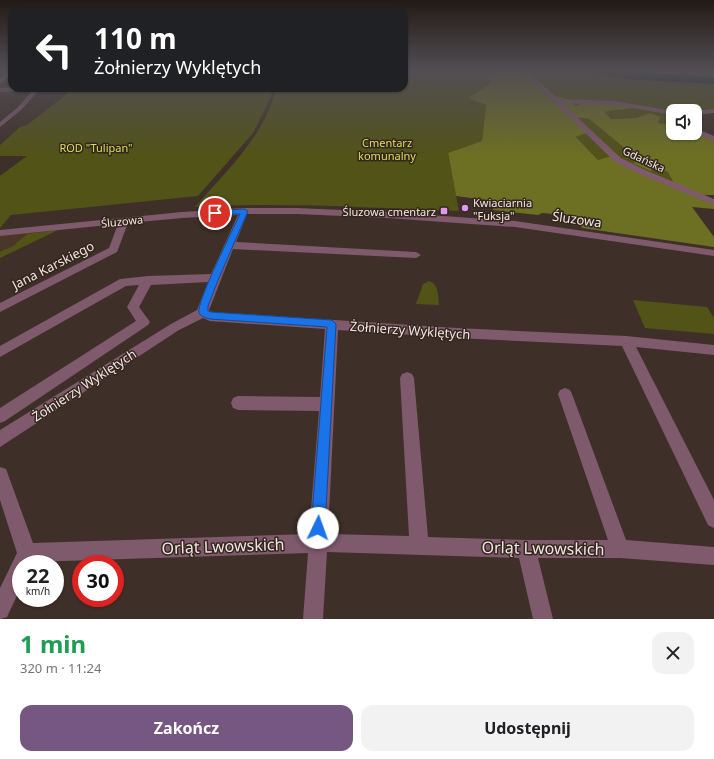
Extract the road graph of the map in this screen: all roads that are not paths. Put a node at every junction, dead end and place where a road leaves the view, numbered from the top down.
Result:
1 (29, 99) edge
2 (554, 99) edge
3 (556, 101) junction
4 (714, 111) edge
5 (666, 112) edge
6 (702, 112) edge
7 (0, 125) edge
8 (702, 133) edge
9 (714, 139) edge
10 (714, 202) edge
11 (244, 211) junction
12 (124, 221) junction
13 (0, 233) edge
14 (228, 245) junction
15 (714, 253) edge
16 (416, 255) dead end
17 (215, 278) junction
18 (148, 280) junction
19 (0, 308) edge
20 (203, 312) junction
21 (332, 324) junction
22 (626, 342) junction
23 (714, 350) edge
24 (0, 352) edge
25 (407, 378) dead end
26 (565, 394) dead end
27 (238, 403) dead end
28 (325, 404) junction
29 (0, 416) edge
30 (0, 439) edge
31 (0, 476) edge
32 (714, 519) edge
33 (317, 543) junction
34 (419, 545) junction
35 (526, 549) junction
36 (620, 549) junction
37 (21, 555) edge
38 (714, 556) edge
39 (64, 558) edge
40 (12, 584) edge
41 (0, 610) edge
42 (313, 619) edge
43 (543, 619) edge

1 - 7 street
2 - 3 street, Gdańska
3 - 5 street
3 - 10 street, Gdańska
4 - 6 street
8 - 9 street
11 - 12 street, Śluzowa
11 - 14 street
11 - 15 street, Śluzowa
12 - 13 street, Śluzowa
12 - 19 street, Jana Karskiego
14 - 16 street
14 - 17 street
17 - 18 street
17 - 20 street
18 - 24 street
18 - 29 street
20 - 21 street, Żołnierzy Wyklętych
20 - 30 street, Żołnierzy Wyklętych
21 - 22 street, Żołnierzy Wyklętych
21 - 28 street
22 - 23 street, Żołnierzy Wyklętych
22 - 32 street
25 - 34 street
26 - 36 street, Orląt Lwowskich
27 - 28 street
28 - 33 street
31 - 37 street
33 - 34 street, Orląt Lwowskich
33 - 39 street, Orląt Lwowskich
33 - 42 street
34 - 35 street, Orląt Lwowskich
35 - 36 street, Orląt Lwowskich
35 - 43 street
36 - 38 street, Orląt Lwowskich
40 - 41 street

